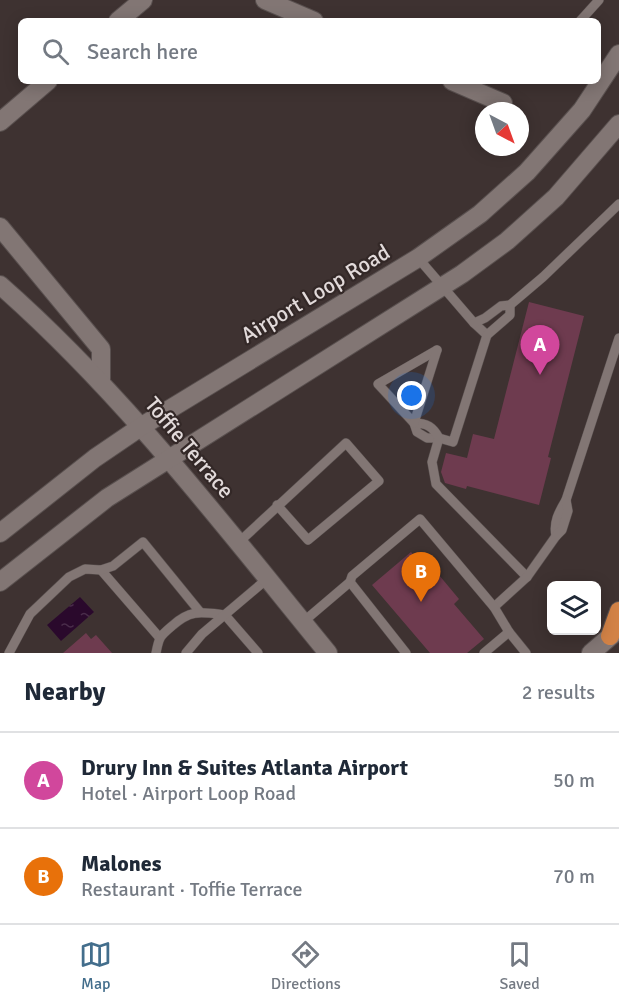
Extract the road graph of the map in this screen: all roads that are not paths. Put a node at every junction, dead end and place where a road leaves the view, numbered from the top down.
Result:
1 (143, 0) edge
2 (265, 0) edge
3 (599, 0) edge
4 (122, 18) edge
5 (307, 18) edge
6 (583, 18) edge
7 (619, 54) edge
8 (601, 81) edge
9 (44, 84) edge
10 (459, 84) edge
11 (599, 84) edge
12 (500, 102) edge
13 (0, 122) edge
14 (619, 124) edge
15 (619, 204) edge
16 (0, 227) edge
17 (418, 258) junction
18 (0, 285) edge
19 (442, 287) junction
20 (510, 305) junction
21 (474, 323) junction
22 (488, 335) junction
23 (619, 338) edge
24 (100, 382) junction
25 (414, 423) junction
26 (142, 426) junction
27 (439, 438) junction
28 (169, 458) junction
29 (277, 505) junction
30 (0, 533) edge
31 (238, 543) junction
32 (101, 570) junction
33 (527, 577) junction
34 (267, 579) junction
35 (0, 582) edge
36 (350, 582) junction
37 (494, 606) junction
38 (619, 611) edge
39 (200, 612) junction
40 (225, 615) junction
41 (303, 622) junction
42 (509, 632) junction
43 (614, 633) edge
44 (159, 637) junction
45 (9, 653) edge
46 (156, 653) edge
47 (186, 653) edge
48 (258, 653) edge
49 (328, 653) edge
50 (406, 653) edge
51 (484, 653) edge
52 (526, 653) edge
53 (591, 653) edge

1 - 4 main road
2 - 5 main road
3 - 6 lane
7 - 8 main road, Airport Loop Road
9 - 13 main road
10 - 12 main road
11 - 17 main road, Airport Loop Road
14 - 19 main road
15 - 20 lane
16 - 24 main road
17 - 19 lane
17 - 26 main road, Airport Loop Road
18 - 24 main road, Toffie Terrace
19 - 21 lane
19 - 28 main road
20 - 21 lane
20 - 22 lane
21 - 22 lane
22 - 27 lane
23 - 33 lane
24 - 26 main road, Toffie Terrace
25 - 25 lane
25 - 27 lane
26 - 28 main road, Toffie Terrace
26 - 30 main road, Airport Loop Road
27 - 33 lane
28 - 31 main road, Toffie Terrace
28 - 35 main road
29 - 29 lane
29 - 31 lane
31 - 34 main road, Toffie Terrace
32 - 39 lane
32 - 44 lane
32 - 45 lane
33 - 37 lane
34 - 40 lane
34 - 41 main road, Toffie Terrace
36 - 37 lane
36 - 41 lane
36 - 50 lane
37 - 42 lane
38 - 43 highway
39 - 40 lane
39 - 44 lane
40 - 47 lane
40 - 48 lane
41 - 49 main road, Toffie Terrace
42 - 51 lane
42 - 52 lane
43 - 53 main road
44 - 46 lane

